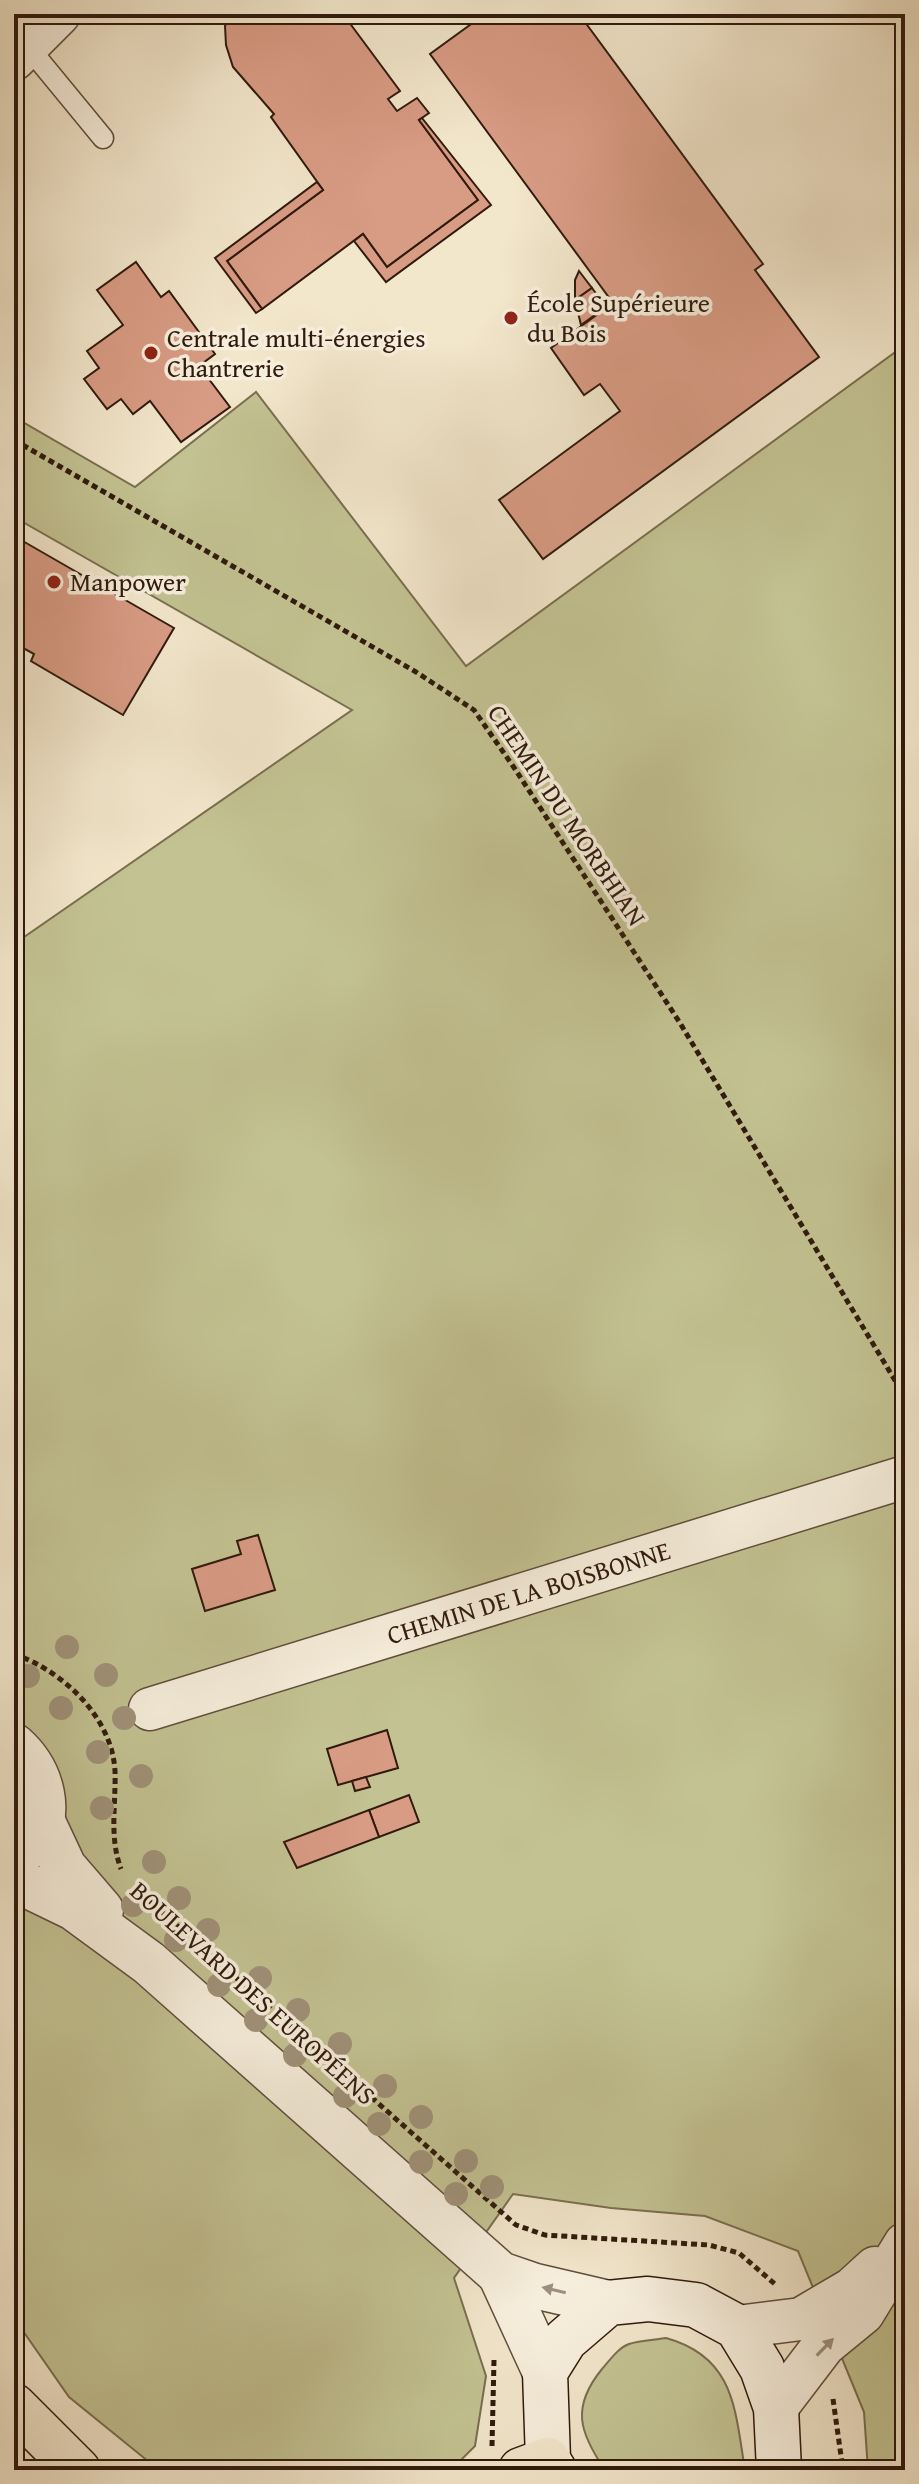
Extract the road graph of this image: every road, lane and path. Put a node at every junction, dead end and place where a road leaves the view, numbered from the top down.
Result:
1 (59, 14) edge
2 (22, 54) edge
3 (103, 138) dead end
4 (14, 440) edge
5 (905, 1397) edge
6 (905, 1477) edge
7 (14, 1654) edge
8 (150, 1709) dead end
9 (14, 1746) edge
10 (42, 1820) junction
11 (14, 1862) edge
12 (14, 1879) edge
13 (125, 1880) dead end
14 (134, 1889) dead end
15 (149, 1963) junction
16 (905, 2242) edge
17 (500, 2274) junction
18 (608, 2303) junction
19 (801, 2319) junction
20 (737, 2327) junction
21 (545, 2372) junction
22 (14, 2406) edge
23 (776, 2408) junction
24 (541, 2467) edge
25 (78, 2470) edge
26 (779, 2470) edge

1 - 2 street
2 - 3 lane
4 - 5 path, CHEMIN DU MORBHIAN
6 - 8 street, CHEMIN DE LA BOISBONNE
7 - 13 path, BOULEVARD DES EUROPÉENS
9 - 10 street
10 - 11 street
10 - 15 street, BOULEVARD DES EUROPÉENS
12 - 15 street, BOULEVARD DES EUROPÉENS
14 - 19 path, BOULEVARD DES EUROPÉENS
15 - 17 street, BOULEVARD DES EUROPÉENS
16 - 19 street
23 -> 16 street
18 -> 17 street, BOULEVARD DES EUROPÉENS
17 - 21 street, BOULEVARD DES EUROPÉENS
18 - 20 street, BOULEVARD DES EUROPÉENS
18 - 21 street
19 - 20 street
20 - 23 street
21 - 24 street
22 - 25 highway
23 - 26 street

